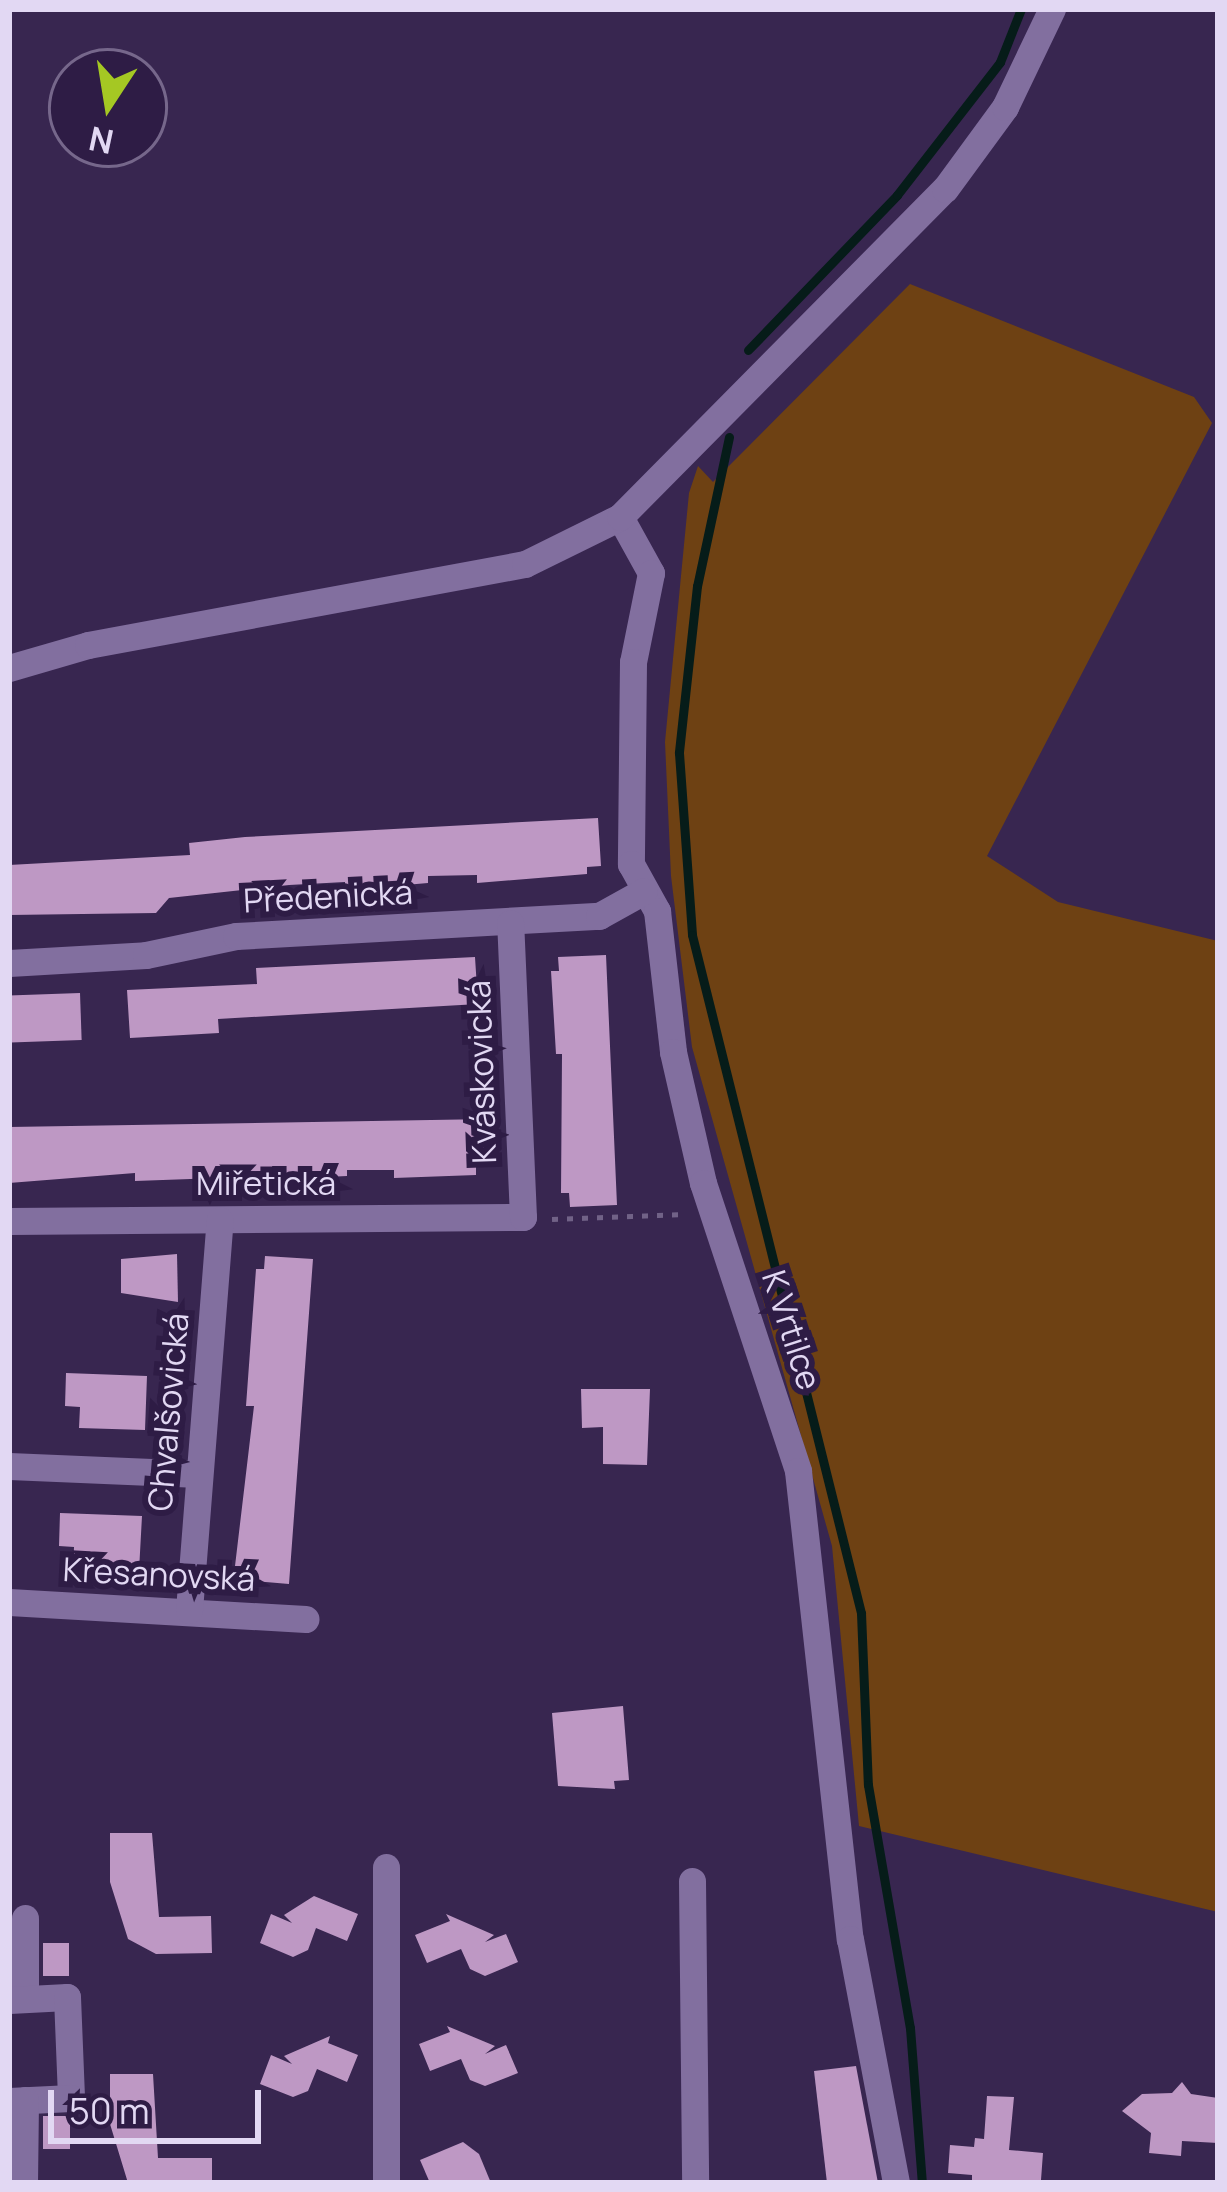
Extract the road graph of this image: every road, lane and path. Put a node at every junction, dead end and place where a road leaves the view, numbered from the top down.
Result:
1 (1052, 9) edge
2 (620, 517) junction
3 (9, 668) edge
4 (644, 891) junction
5 (510, 923) junction
6 (9, 962) edge
7 (715, 1213) junction
8 (523, 1217) junction
9 (220, 1220) junction
10 (9, 1221) edge
11 (9, 1466) edge
12 (199, 1474) junction
13 (9, 1602) edge
14 (189, 1610) junction
15 (306, 1618) dead end
16 (386, 1867) dead end
17 (692, 1881) dead end
18 (25, 1918) dead end
19 (17, 1999) edge
20 (17, 2101) edge
21 (24, 2183) edge
22 (386, 2183) edge
23 (695, 2183) edge
24 (896, 2183) edge

1 - 2 street
2 - 3 street
2 - 4 street, K Vrtilce
4 - 5 street, Předenická
4 - 7 street, K Vrtilce
5 - 6 street, Předenická
5 - 8 street, Kváskovická
7 - 8 path
7 - 24 street, K Vrtilce
8 - 9 street, Miřetická
9 - 10 street, Miřetická
9 - 12 street, Chvalšovická
11 - 12 street
12 - 14 street, Chvalšovická
13 - 14 street, Křesanovská
14 - 15 street, Křesanovská
16 - 22 street
17 - 23 street
18 - 19 street
19 - 20 street
20 - 21 street

